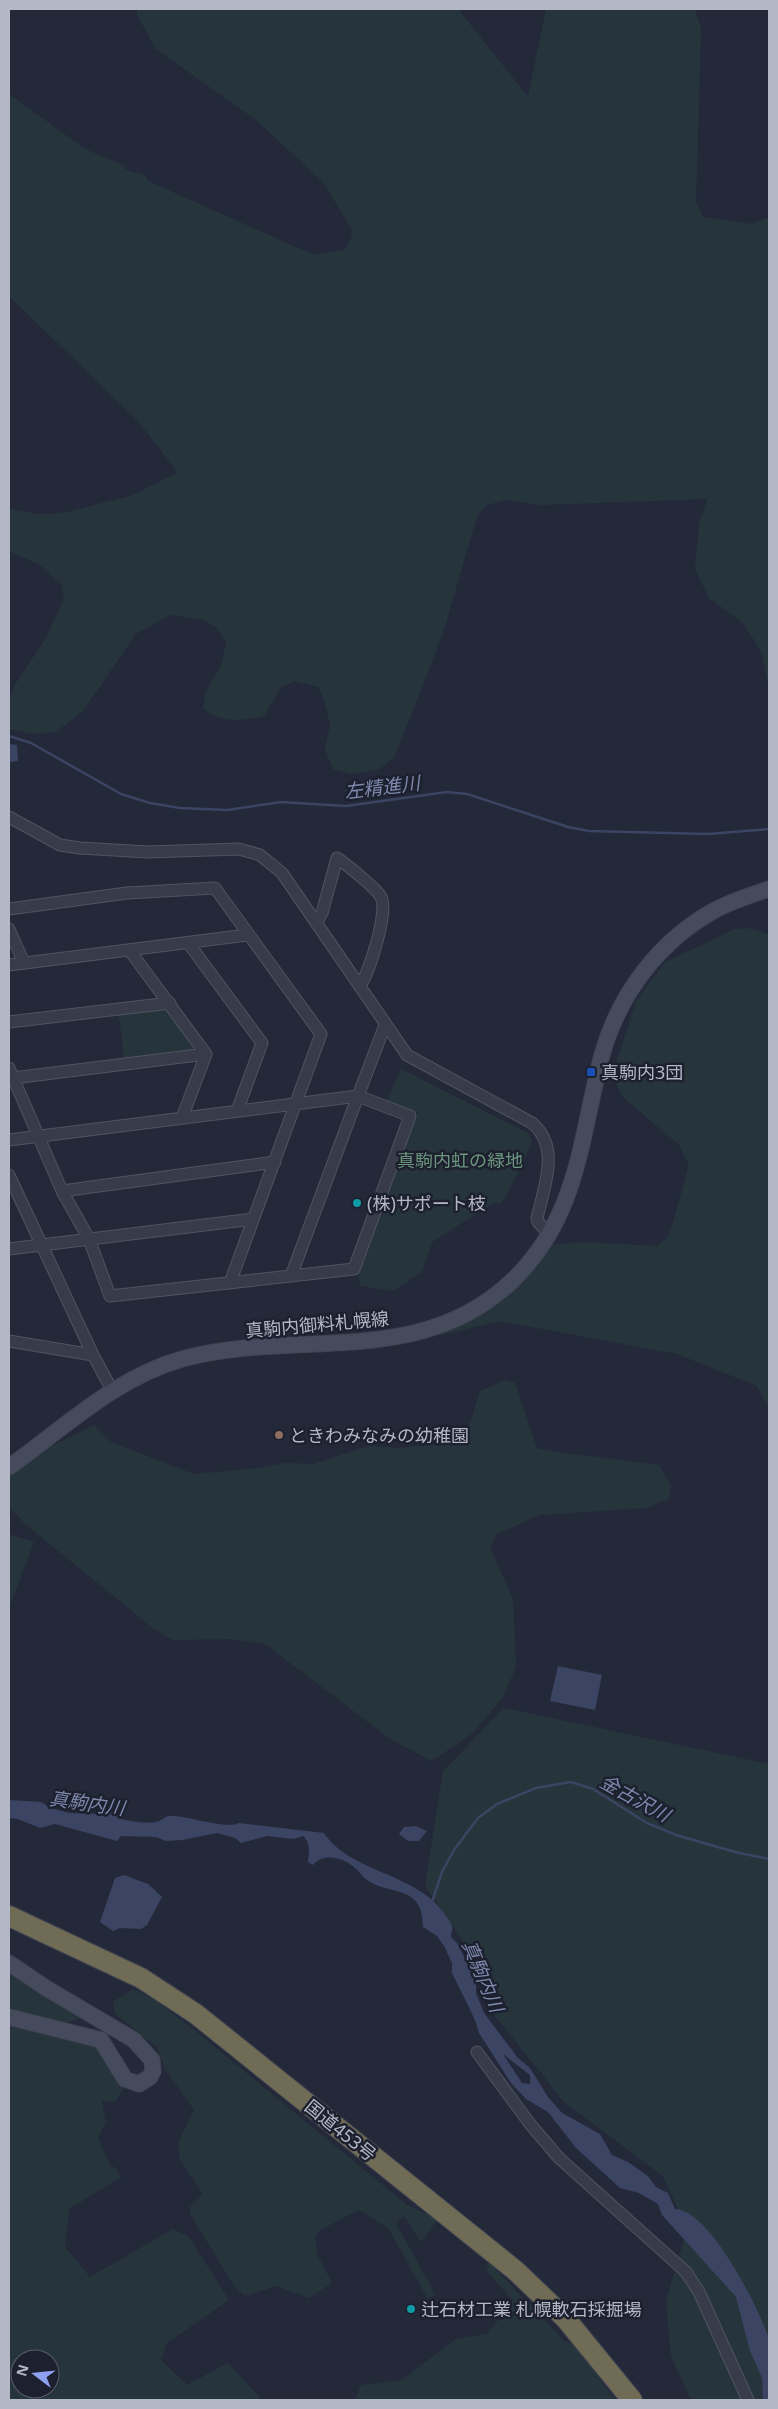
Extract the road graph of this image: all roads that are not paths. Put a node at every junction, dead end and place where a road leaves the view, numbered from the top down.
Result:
1 (9, 817) edge
2 (769, 889) edge
3 (9, 909) edge
4 (316, 923) junction
5 (9, 929) edge
6 (247, 935) junction
7 (188, 944) junction
8 (130, 951) junction
9 (24, 963) junction
10 (9, 965) edge
11 (360, 986) junction
12 (170, 1003) junction
13 (9, 1022) edge
14 (385, 1025) junction
15 (206, 1054) junction
16 (11, 1073) edge
17 (358, 1096) junction
18 (297, 1105) junction
19 (237, 1111) junction
20 (182, 1118) junction
21 (39, 1135) junction
22 (9, 1140) edge
23 (275, 1162) junction
24 (9, 1175) edge
25 (62, 1192) junction
26 (253, 1219) junction
27 (550, 1235) junction
28 (89, 1239) junction
29 (43, 1244) junction
30 (9, 1249) edge
31 (291, 1276) junction
32 (230, 1283) junction
33 (9, 1341) edge
34 (93, 1355) junction
35 (112, 1390) junction
36 (9, 1467) edge
37 (9, 1916) edge
38 (9, 1962) edge
39 (9, 2017) edge
40 (477, 2052) dead end
41 (632, 2400) edge
42 (748, 2400) edge

1 - 4 street
2 - 27 main road, 真駒内御料札幌線
3 - 6 street
4 - 11 street
4 - 11 street
5 - 9 street
6 - 7 street
6 - 18 street
7 - 8 street
7 - 19 street
8 - 9 street
8 - 12 street
9 - 10 street
11 - 14 street
12 - 13 street
12 - 15 street
14 - 17 street
14 - 27 street
15 - 16 street
15 - 20 street
16 - 21 street
17 - 18 street
17 - 31 street
17 - 31 street
18 - 19 street
18 - 23 street
19 - 20 street
20 - 21 street
21 - 22 street
21 - 25 street
23 - 25 street
23 - 26 street
24 - 29 street
25 - 28 street
26 - 28 street
26 - 32 street
27 - 35 main road, 真駒内御料札幌線
28 - 29 street
28 - 32 street
29 - 30 street
29 - 34 street
31 - 32 street
33 - 34 street
34 - 35 street
35 - 36 main road, 真駒内御料札幌線
37 - 41 highway, 国道453号
38 - 39 main road
40 - 42 street

